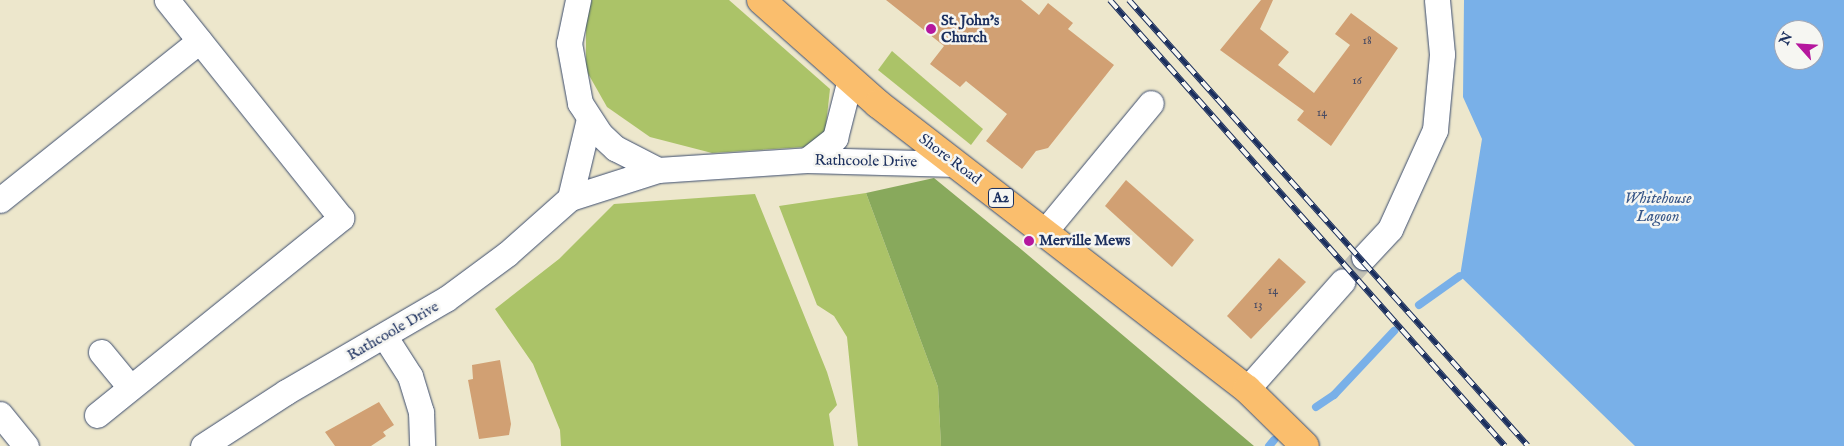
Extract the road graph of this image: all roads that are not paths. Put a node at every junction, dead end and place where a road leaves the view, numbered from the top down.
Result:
1 (166, 0) edge
2 (578, 0) edge
3 (761, 0) edge
4 (1437, 0) edge
5 (199, 41) junction
6 (850, 79) junction
7 (1151, 103) dead end
8 (589, 119) junction
9 (807, 160) junction
10 (956, 164) junction
11 (658, 170) junction
12 (570, 198) junction
13 (0, 200) edge
14 (1045, 231) junction
15 (1364, 257) tunnel mouth
16 (1343, 281) tunnel mouth
17 (385, 336) junction
18 (101, 352) dead end
19 (130, 387) junction
20 (1247, 389) junction
21 (0, 414) edge
22 (97, 415) dead end
23 (1295, 434) edge
24 (26, 446) edge
25 (203, 446) edge
26 (422, 446) edge

1 - 5 street
2 - 8 street
3 - 6 main road, Shore Road / A2
4 - 15 street
5 - 13 street
5 - 19 street
6 - 9 street, Rathcoole Drive
6 - 10 main road, Shore Road / A2
7 - 14 street
8 - 11 street
8 - 12 street
9 - 10 street, Rathcoole Drive
9 - 11 street, Rathcoole Drive
10 - 14 main road, Shore Road / A2
11 - 12 street, Rathcoole Drive
12 - 17 street, Rathcoole Drive
14 - 20 main road, Shore Road / A2
16 - 20 street
17 - 25 street, Rathcoole Drive
17 - 26 street
18 - 19 street
19 - 22 street
20 - 23 main road, Shore Road / A2
21 - 24 street

